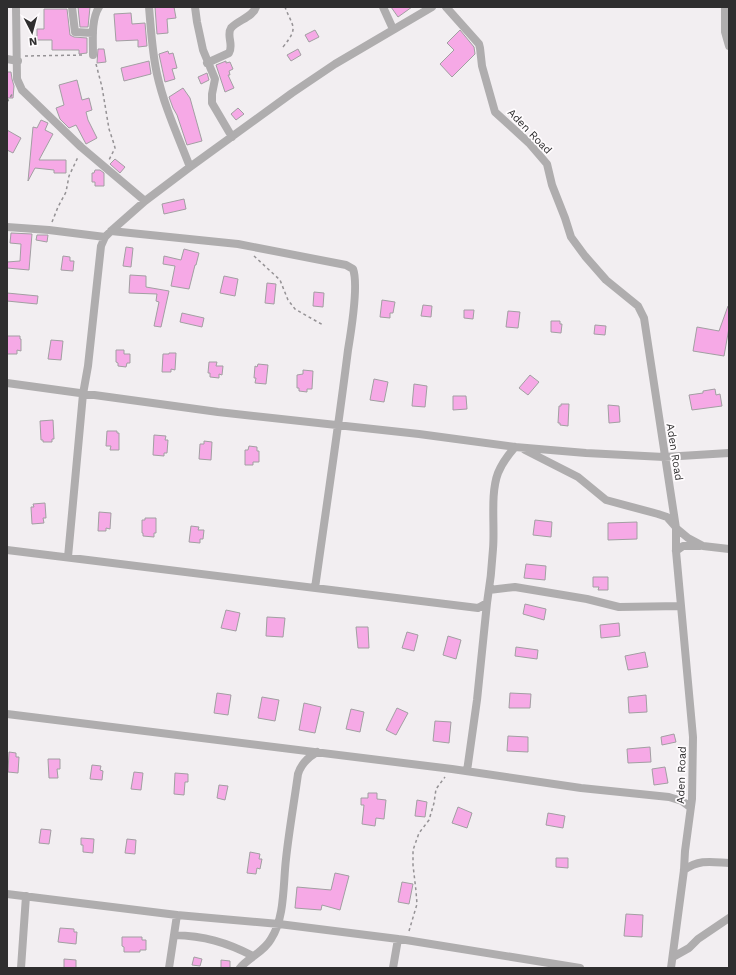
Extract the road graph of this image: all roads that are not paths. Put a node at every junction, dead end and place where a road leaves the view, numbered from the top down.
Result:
1 (16, 7) edge
2 (72, 7) edge
3 (99, 7) edge
4 (149, 7) edge
5 (195, 7) edge
6 (256, 7) edge
7 (383, 7) edge
8 (432, 7) edge
9 (446, 7) edge
10 (725, 7) edge
11 (393, 29) junction
12 (93, 33) junction
13 (729, 46) edge
14 (93, 55) road end
15 (18, 58) junction
16 (7, 59) edge
17 (207, 63) junction
18 (232, 137) junction
19 (190, 167) junction
20 (145, 201) junction
21 (7, 227) edge
22 (108, 234) junction
23 (7, 383) edge
24 (83, 394) junction
25 (339, 425) junction
26 (518, 448) junction
27 (729, 453) edge
28 (664, 457) junction
29 (675, 527) junction
30 (703, 546) junction
31 (729, 549) edge
32 (7, 550) edge
33 (676, 551) junction
34 (68, 557) junction
35 (315, 588) junction
36 (489, 590) junction
37 (487, 603) junction
38 (681, 606) junction
39 (7, 714) edge
40 (317, 752) junction
41 (466, 771) junction
42 (690, 808) junction
43 (729, 863) edge
44 (684, 870) junction
45 (7, 894) edge
46 (26, 896) junction
47 (177, 915) junction
48 (729, 918) edge
49 (279, 924) junction
50 (174, 934) junction
51 (402, 940) junction
52 (253, 956) junction
53 (673, 957) junction
54 (21, 968) edge
55 (169, 968) edge
56 (240, 968) edge
57 (393, 968) edge
58 (580, 968) edge
59 (672, 968) edge

1 - 15 street
2 - 12 street
3 - 12 street
4 - 19 street
5 - 17 street
6 - 17 street
7 - 11 street
8 - 11 street
9 - 28 street, Aden Road
10 - 13 street
11 - 18 street
12 - 14 street
15 - 16 street
15 - 20 street
17 - 18 street
18 - 19 street
19 - 20 street
20 - 22 street
21 - 22 street
22 - 24 street
22 - 25 street
23 - 24 street
24 - 25 street
24 - 34 street
25 - 26 street
25 - 35 street
26 - 28 street
26 - 29 street
26 - 36 street
27 - 28 street
28 - 29 street, Aden Road
29 - 30 street
29 - 33 street, Aden Road
30 - 31 street
30 - 33 street
32 - 34 street
33 - 38 street, Aden Road
34 - 35 street
35 - 37 street
36 - 37 street
36 - 38 street
37 - 41 street
38 - 42 street, Aden Road
39 - 40 street
40 - 41 street
40 - 49 street
41 - 42 street
42 - 44 street, Aden Road
43 - 44 street
44 - 53 street, Aden Road
45 - 46 street
46 - 47 street
46 - 54 street
47 - 49 street
47 - 50 street
48 - 53 street
49 - 51 street
49 - 52 street
50 - 52 street
50 - 55 street
51 - 57 street
51 - 58 street
52 - 56 street
53 - 59 street, Aden Road

